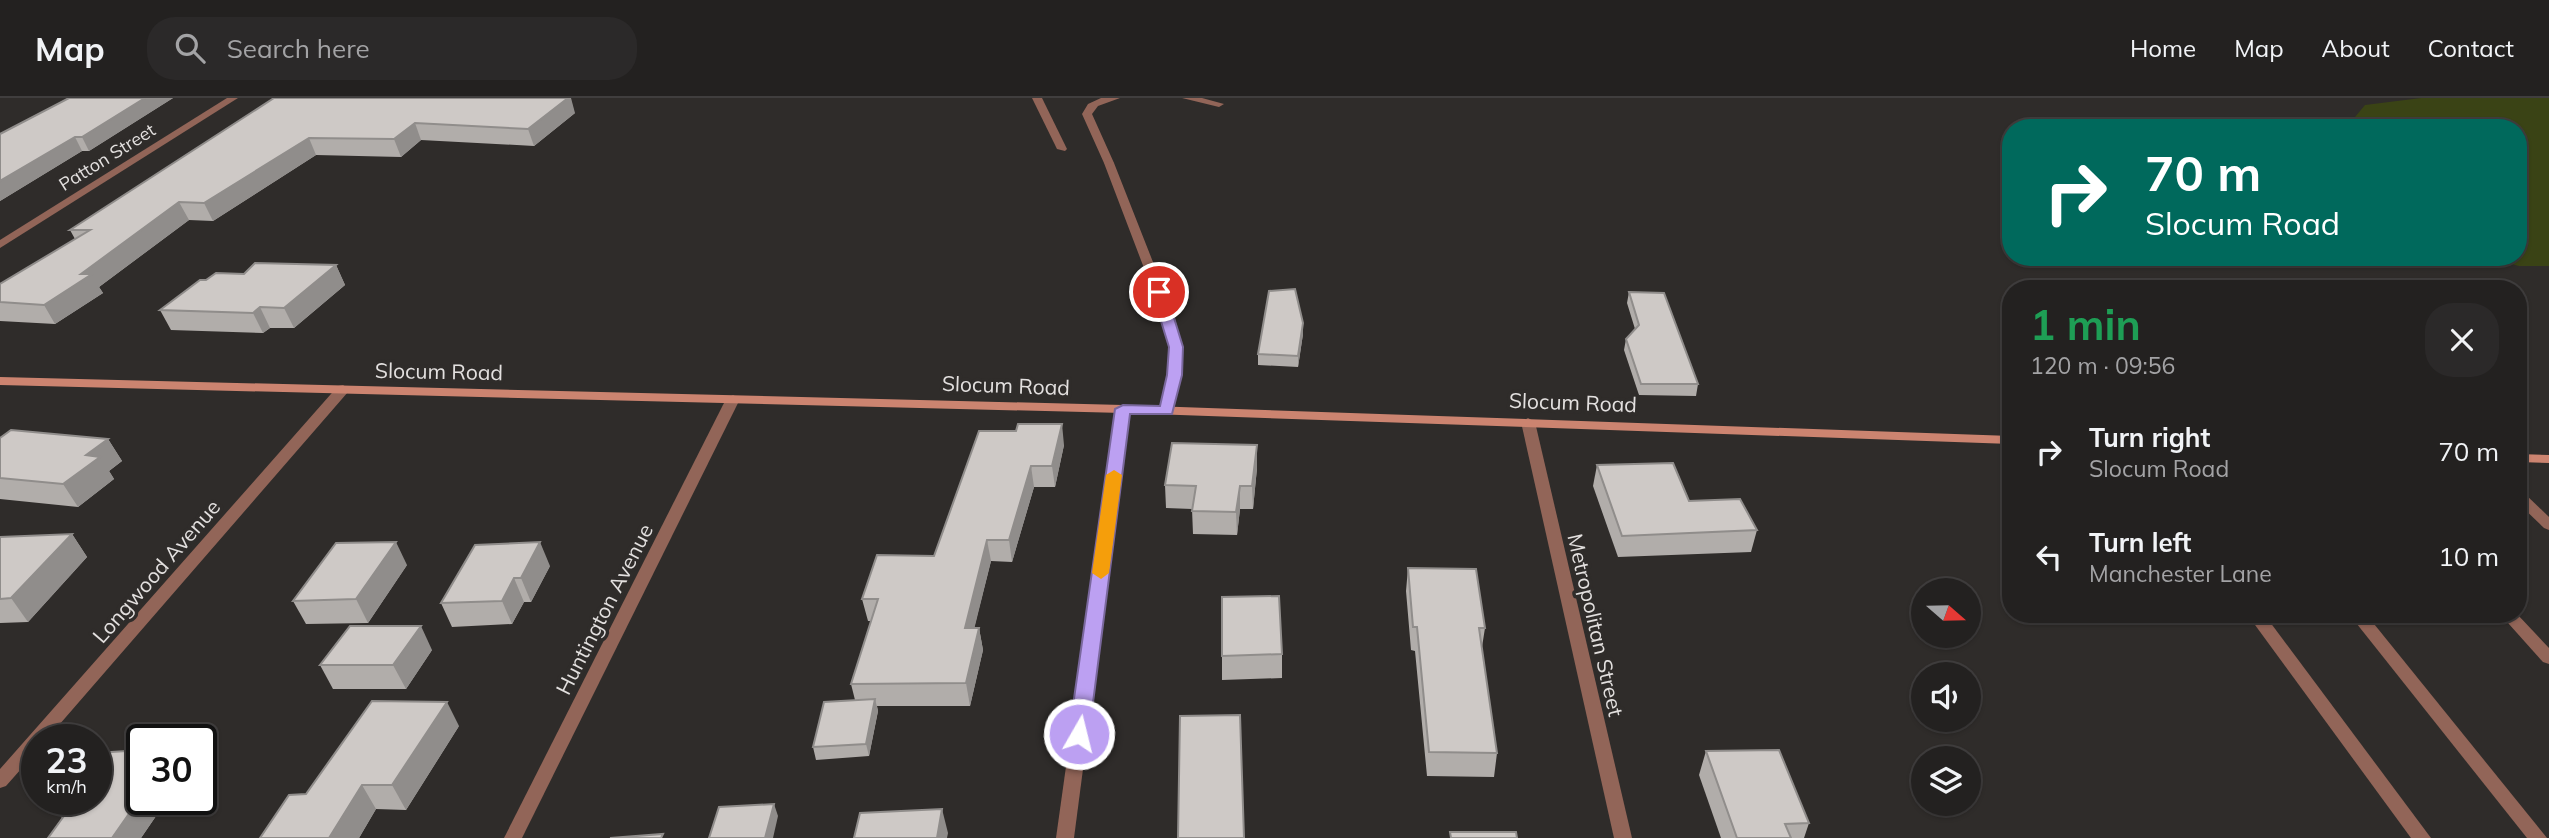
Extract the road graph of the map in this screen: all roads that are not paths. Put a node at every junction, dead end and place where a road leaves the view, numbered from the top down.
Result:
1 (233, 98) edge
2 (1037, 98) edge
3 (1115, 98) edge
4 (1187, 98) edge
5 (1219, 104) dead end
6 (1062, 149) dead end
7 (0, 245) edge
8 (0, 381) edge
9 (343, 389) junction
10 (733, 399) junction
11 (1123, 409) junction
12 (1167, 411) junction
13 (1528, 422) junction
14 (2002, 440) edge
15 (2527, 458) edge
16 (2549, 459) edge
17 (2527, 504) edge
18 (2549, 525) edge
19 (2262, 623) edge
20 (2364, 623) edge
21 (2516, 623) edge
22 (2549, 658) edge
23 (0, 781) edge
24 (513, 838) edge
25 (1065, 838) edge
26 (1623, 838) edge
27 (2422, 838) edge
28 (2538, 838) edge

1 - 7 street, Patton Street
2 - 6 street
3 - 12 street
4 - 5 street
8 - 9 main road, Slocum Road
9 - 10 main road, Slocum Road
9 - 23 street, Longwood Avenue
10 - 11 main road, Slocum Road
10 - 24 street, Huntington Avenue
11 - 12 main road, Slocum Road
11 - 25 street
12 - 13 main road, Slocum Road
13 - 14 main road, Slocum Road
13 - 26 street, Metropolitan Street
15 - 16 main road
17 - 18 street
19 - 27 street
20 - 28 street
21 - 22 street

